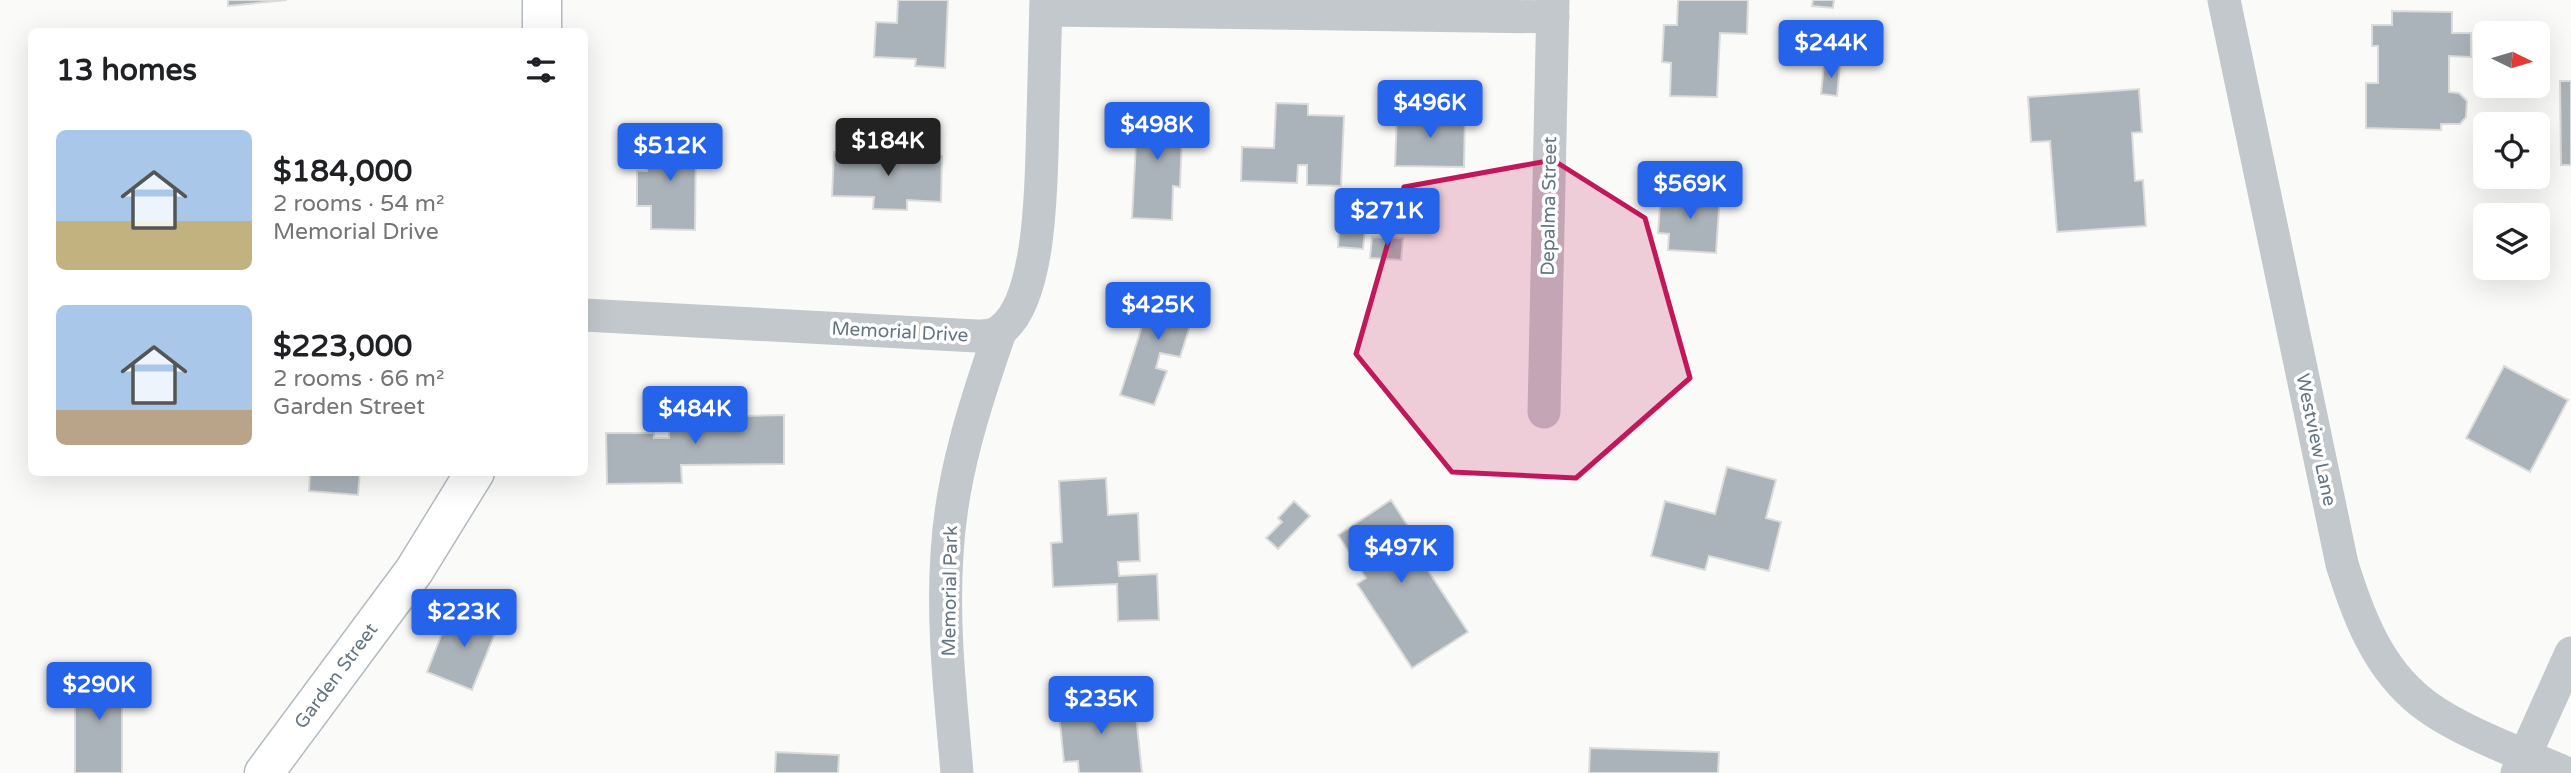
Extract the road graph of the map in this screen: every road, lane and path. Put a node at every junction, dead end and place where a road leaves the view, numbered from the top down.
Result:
1 (542, 0) edge
2 (2224, 0) edge
3 (1046, 5) edge
4 (1553, 9) edge
5 (542, 28) edge
6 (588, 315) edge
7 (1000, 331) junction
8 (1544, 412) dead end
9 (473, 476) edge
10 (2571, 653) edge
11 (2521, 764) edge
12 (264, 773) edge
13 (957, 773) edge
14 (2566, 773) edge

1 - 5 street
2 - 11 street, Westview Lane
3 - 4 street
3 - 7 street
4 - 8 street, Depalma Street
6 - 7 street, Memorial Drive
7 - 13 street, Memorial Park
9 - 12 street, Garden Street
10 - 11 street
11 - 14 street, Westview Lane

